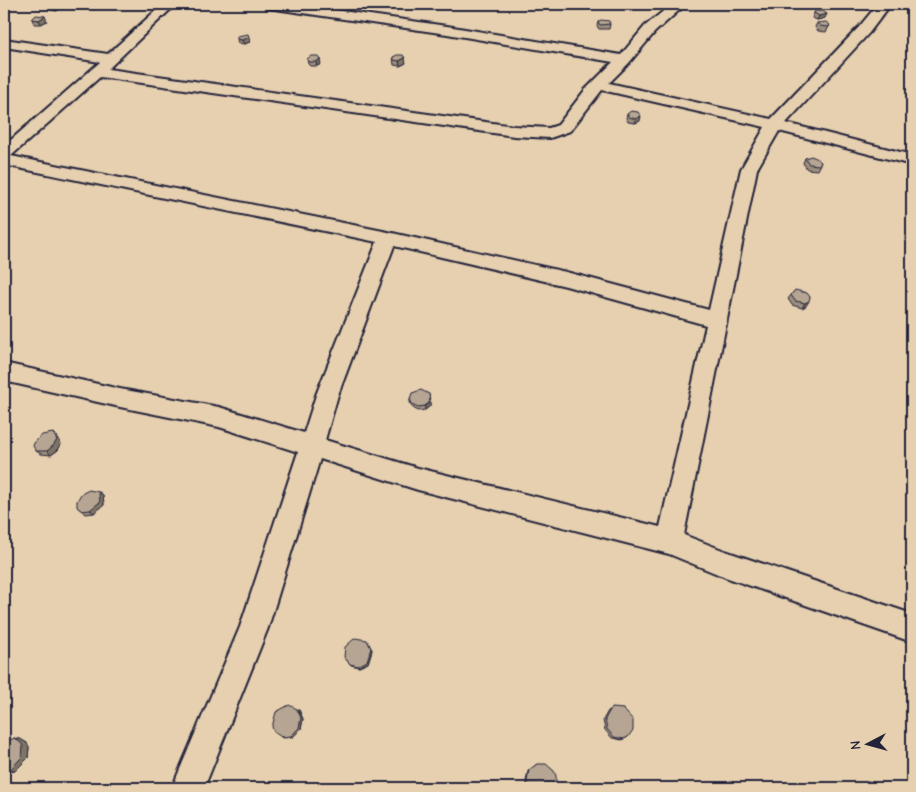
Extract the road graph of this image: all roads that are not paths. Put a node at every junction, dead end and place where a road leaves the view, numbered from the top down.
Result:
1 (170, 4) edge
2 (268, 4) edge
3 (680, 4) edge
4 (885, 4) edge
5 (4, 43) edge
6 (111, 59) junction
7 (624, 60) junction
8 (96, 72) junction
9 (599, 86) junction
10 (775, 125) junction
11 (4, 154) edge
12 (4, 160) edge
13 (912, 160) edge
14 (388, 238) junction
15 (716, 320) junction
16 (4, 372) edge
17 (312, 446) junction
18 (670, 542) junction
19 (912, 628) edge
20 (188, 788) edge

1 - 6 street
2 - 7 street
3 - 7 street
4 - 10 street
5 - 6 street
6 - 8 street
7 - 9 street
8 - 9 street
8 - 11 street
9 - 10 street
10 - 13 street
10 - 15 street
12 - 14 street
14 - 15 street
14 - 17 street
15 - 18 street
16 - 17 street
17 - 18 street
17 - 20 street
18 - 19 street

